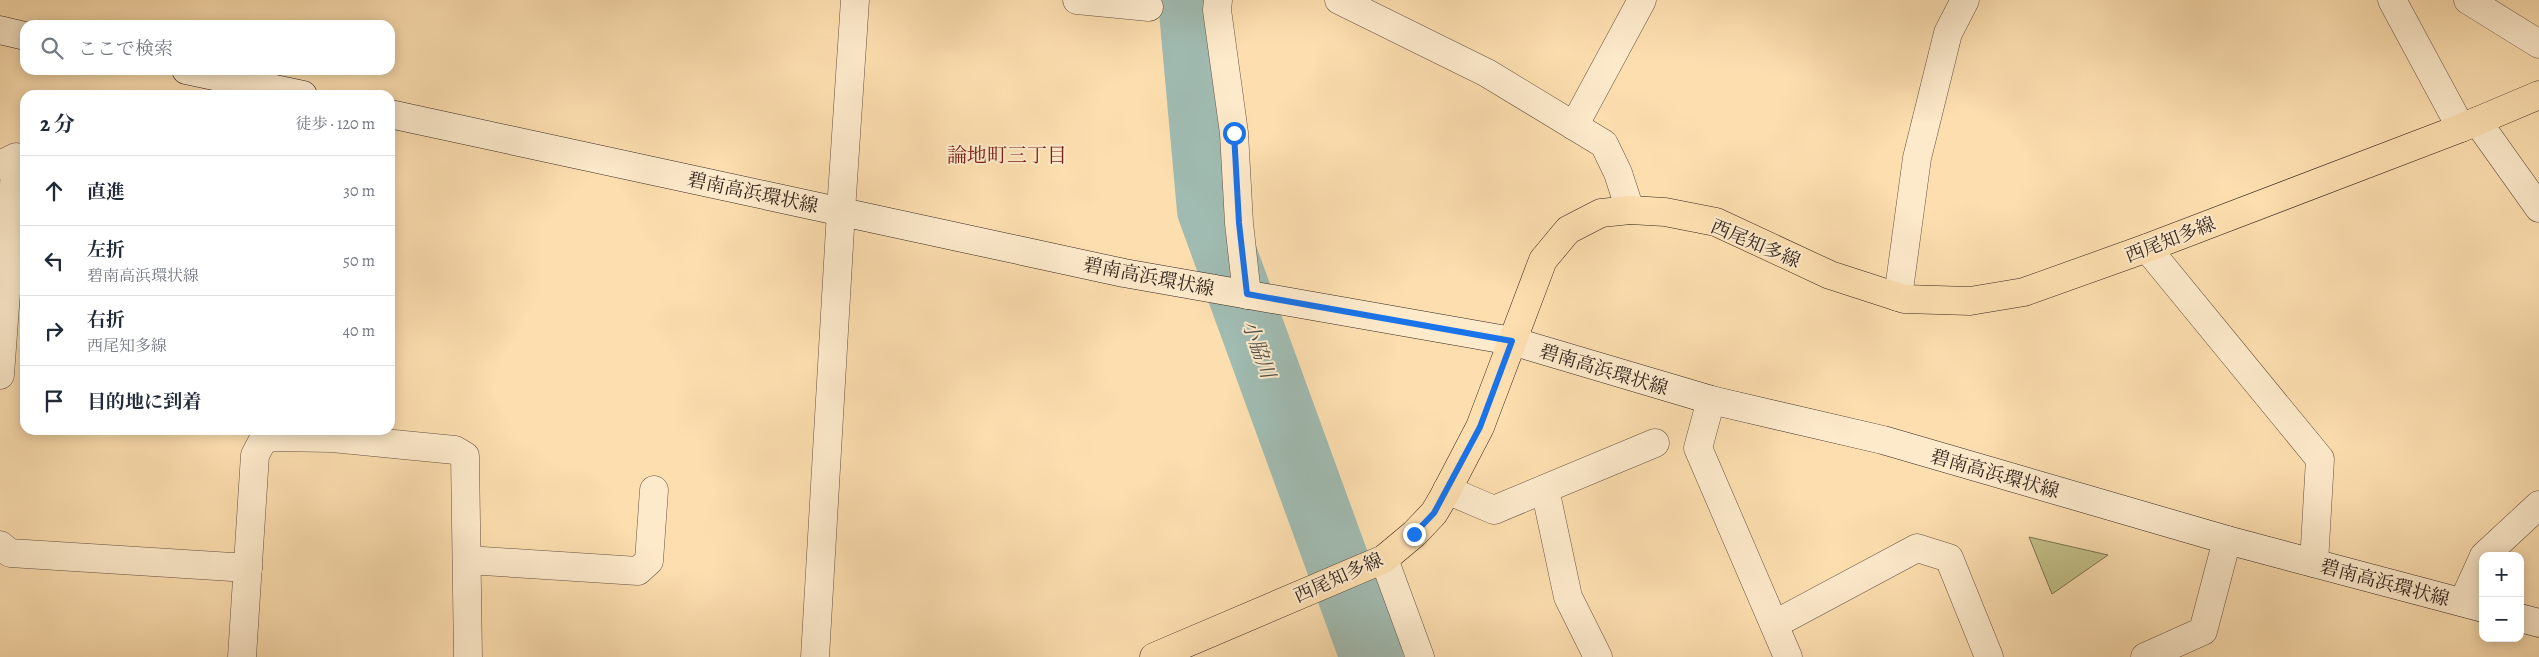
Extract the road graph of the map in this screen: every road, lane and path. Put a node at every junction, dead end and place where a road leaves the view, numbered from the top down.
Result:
1 (855, 0) edge
2 (1077, 0) edge
3 (1218, 0) edge
4 (1339, 0) edge
5 (1642, 0) edge
6 (1965, 0) edge
7 (2392, 0) edge
8 (2468, 0) edge
9 (1149, 7) dead end
10 (0, 30) edge
11 (20, 35) edge
12 (2539, 44) edge
13 (209, 75) edge
14 (280, 90) edge
15 (2539, 95) edge
16 (395, 115) edge
17 (2469, 125) junction
18 (1574, 126) junction
19 (0, 165) edge
20 (2539, 208) edge
21 (1630, 210) junction
22 (840, 211) junction
23 (2146, 248) junction
24 (1247, 294) junction
25 (1898, 297) junction
26 (1512, 341) junction
27 (0, 375) edge
28 (1711, 400) junction
29 (313, 435) edge
30 (340, 435) edge
31 (1656, 443) dead end
32 (1545, 489) junction
33 (654, 490) dead end
34 (1447, 490) junction
35 (2539, 506) edge
36 (2227, 540) junction
37 (0, 545) edge
38 (2488, 552) edge
39 (1384, 559) junction
40 (467, 560) junction
41 (2314, 563) junction
42 (248, 568) junction
43 (2479, 576) edge
44 (2473, 605) edge
45 (2524, 619) edge
46 (2539, 623) edge
47 (1775, 624) junction
48 (242, 657) edge
49 (468, 657) edge
50 (815, 657) edge
51 (1154, 657) edge
52 (1420, 657) edge
53 (1598, 657) edge
54 (1788, 657) edge
55 (1989, 657) edge
56 (2145, 657) edge

1 - 22 street
2 - 9 street
3 - 24 street
4 - 18 street
5 - 18 street
6 - 25 street
7 - 17 street
8 - 12 street
10 - 11 street
13 - 14 street
15 - 17 main road, 西尾知多線
16 - 22 street, 碧南高浜環状線
17 - 20 street
17 - 23 main road, 西尾知多線
18 - 21 street
19 - 27 street
21 - 25 main road, 西尾知多線
21 - 26 main road, 西尾知多線
22 - 24 street, 碧南高浜環状線
22 - 50 street
23 - 25 main road, 西尾知多線
23 - 41 street
24 - 26 street, 碧南高浜環状線
26 - 28 street, 碧南高浜環状線
26 - 34 main road, 西尾知多線
28 - 36 street, 碧南高浜環状線
28 - 47 street
29 - 42 street
30 - 40 street
31 - 32 street
32 - 34 street
32 - 53 street
33 - 40 street
34 - 39 main road, 西尾知多線
35 - 38 street
36 - 41 street, 碧南高浜環状線
36 - 56 street
37 - 42 street
39 - 51 main road, 西尾知多線
39 - 52 street
40 - 49 street
41 - 44 street, 碧南高浜環状線
42 - 48 street
43 - 44 street
45 - 46 street
47 - 54 street
47 - 55 street

